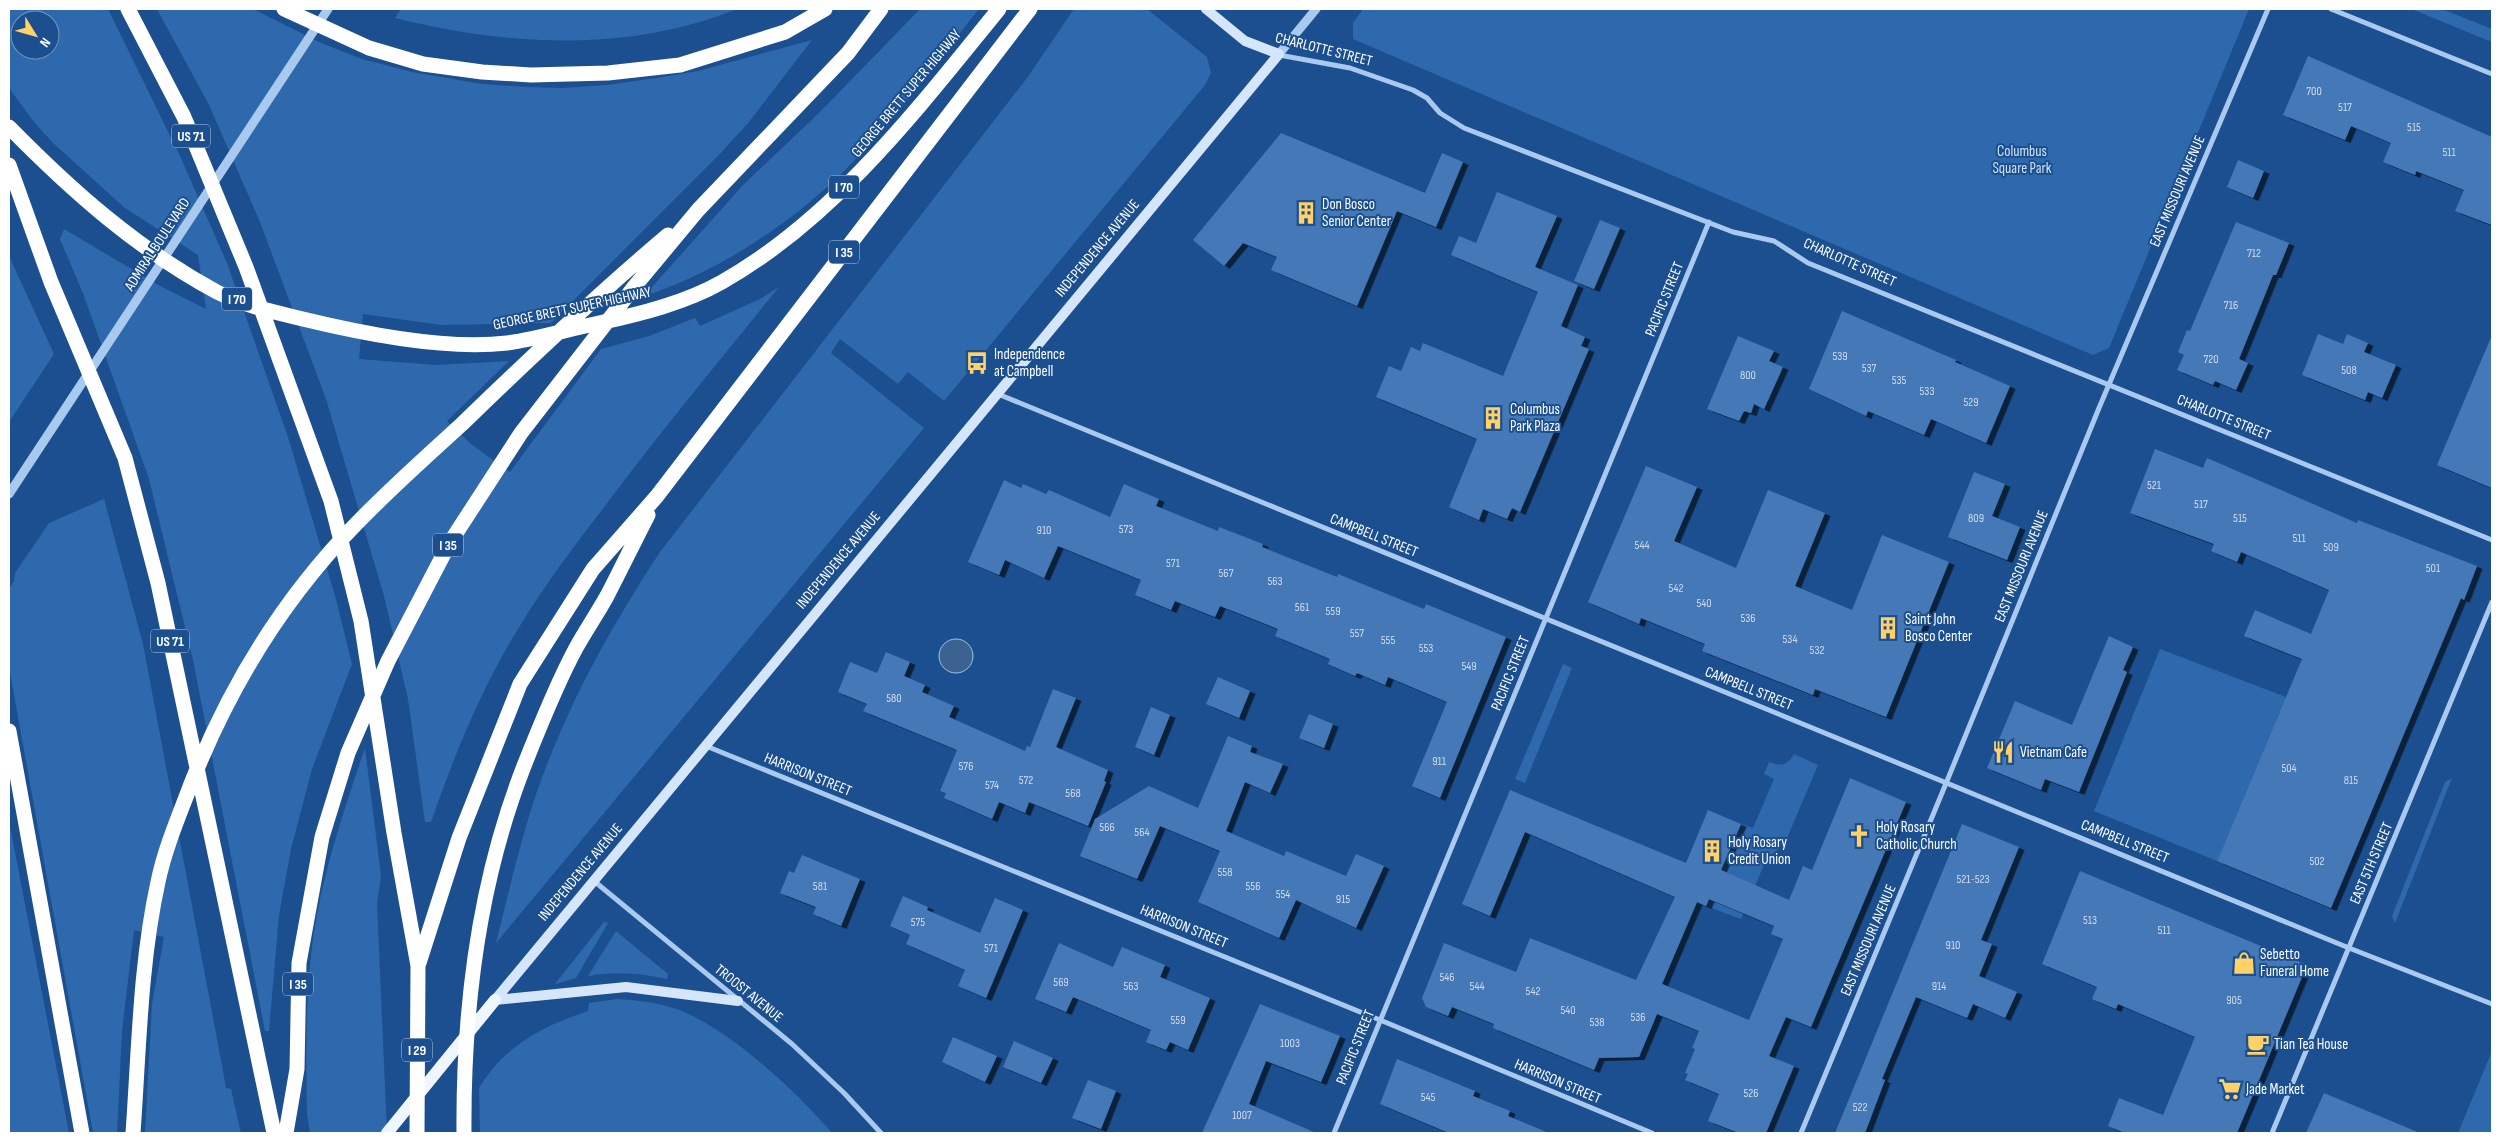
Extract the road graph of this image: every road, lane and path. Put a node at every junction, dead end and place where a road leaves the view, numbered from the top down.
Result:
1 (128, 9) edge
2 (284, 9) edge
3 (328, 9) edge
4 (825, 9) edge
5 (881, 9) edge
6 (999, 9) edge
7 (1030, 9) edge
8 (1206, 9) edge
9 (1316, 9) edge
10 (2268, 9) edge
11 (2331, 9) edge
12 (1279, 54) junction
13 (2492, 74) edge
14 (9, 127) edge
15 (9, 165) edge
16 (698, 210) junction
17 (1709, 222) junction
18 (2108, 386) junction
19 (998, 394) junction
20 (9, 494) edge
21 (658, 496) junction
22 (2492, 540) edge
23 (2492, 602) edge
24 (1546, 620) junction
25 (9, 731) edge
26 (705, 746) junction
27 (1947, 781) junction
28 (594, 881) junction
29 (2349, 948) junction
30 (418, 966) junction
31 (495, 1000) junction
32 (738, 1001) junction
33 (2492, 1004) edge
34 (1380, 1020) junction
35 (82, 1133) edge
36 (133, 1133) edge
37 (274, 1133) edge
38 (286, 1133) edge
39 (387, 1133) edge
40 (417, 1133) edge
41 (464, 1133) edge
42 (880, 1133) edge
43 (1334, 1133) edge
44 (1652, 1133) edge
45 (1801, 1133) edge
46 (2272, 1133) edge

1 - 30 highway, US 71
2 - 4 highway
3 - 20 street, ADMIRAL BOULEVARD
5 - 16 highway, I 35
6 - 14 highway, GEORGE BRETT SUPER HIGHWAY / I 70
7 - 21 highway, I 35
8 - 12 main road, CHARLOTTE STREET
9 - 12 street, INDEPENDENCE AVENUE
10 - 18 street, EAST MISSOURI AVENUE
11 - 13 street
12 - 17 street, CHARLOTTE STREET
12 - 19 main road, INDEPENDENCE AVENUE
15 - 37 highway, US 71
16 - 36 highway
16 - 38 highway, I 35
17 - 18 street, CHARLOTTE STREET
17 - 24 street, PACIFIC STREET
18 - 22 street, CHARLOTTE STREET
18 - 27 street, EAST MISSOURI AVENUE
19 - 24 street, CAMPBELL STREET
19 - 26 main road, INDEPENDENCE AVENUE
21 - 30 highway, I 35
21 - 41 highway
23 - 29 street, EAST 5TH STREET
24 - 27 street, CAMPBELL STREET
24 - 34 street, PACIFIC STREET
25 - 35 highway
26 - 28 main road, INDEPENDENCE AVENUE
26 - 34 street, HARRISON STREET
27 - 29 street, CAMPBELL STREET
27 - 45 street, EAST MISSOURI AVENUE
28 - 31 main road, INDEPENDENCE AVENUE
28 - 32 street, TROOST AVENUE
29 - 33 street, CAMPBELL STREET
29 - 46 street, EAST 5TH STREET
30 - 40 highway, I 29
31 - 32 main road
31 - 39 main road, INDEPENDENCE AVENUE
32 - 42 street, TROOST AVENUE
34 - 43 street, PACIFIC STREET
34 - 44 street, HARRISON STREET

